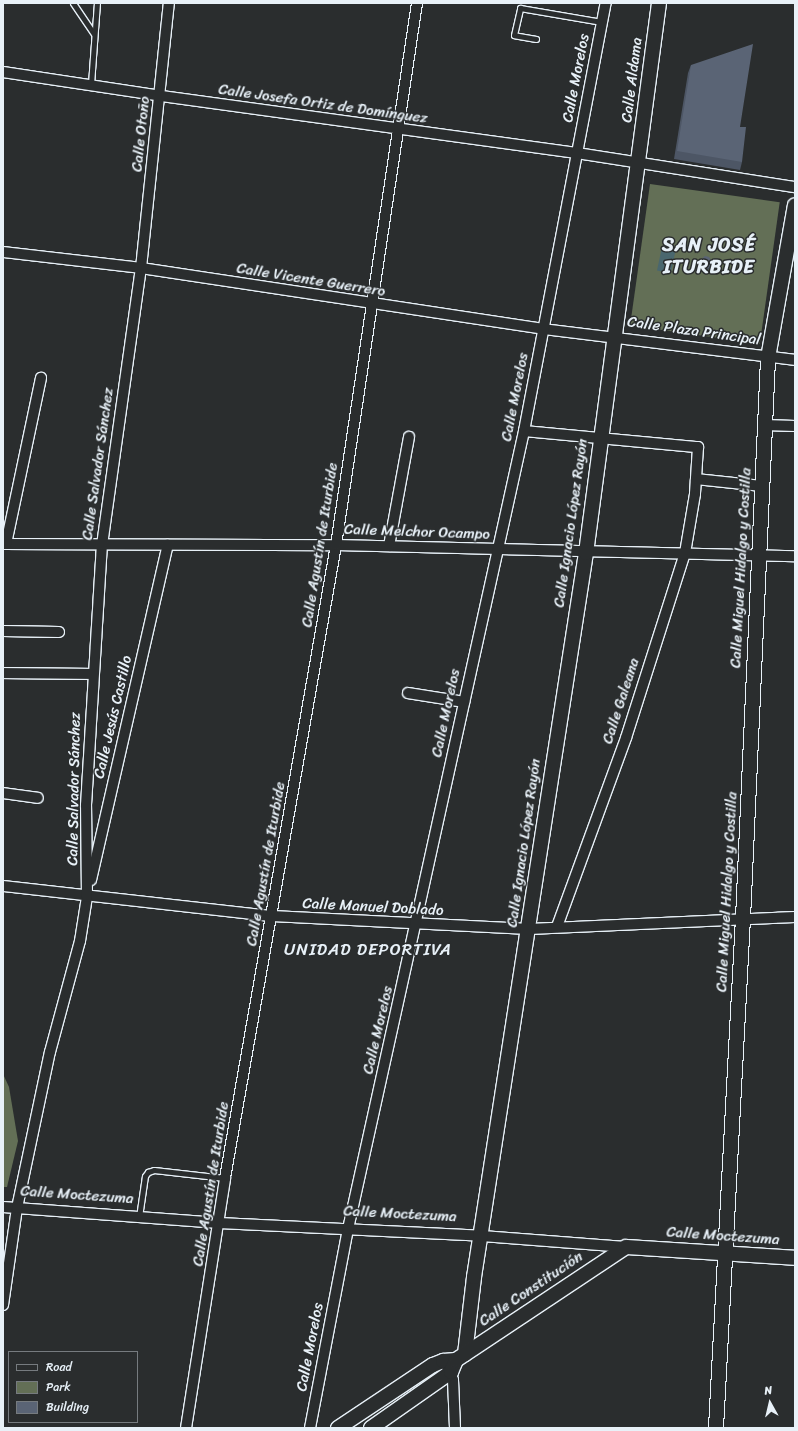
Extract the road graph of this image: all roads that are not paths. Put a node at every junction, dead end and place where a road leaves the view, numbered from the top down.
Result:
1 (73, 3) edge
2 (98, 3) edge
3 (169, 3) edge
4 (417, 3) edge
5 (606, 3) edge
6 (659, 3) edge
7 (602, 22) junction
8 (94, 34) junction
9 (536, 39) dead end
10 (3, 72) edge
11 (91, 84) junction
12 (161, 96) junction
13 (398, 129) junction
14 (577, 153) junction
15 (639, 162) junction
16 (795, 187) edge
17 (795, 205) edge
18 (3, 252) edge
19 (141, 268) junction
20 (372, 305) junction
21 (543, 329) junction
22 (614, 337) junction
23 (768, 358) junction
24 (795, 360) edge
25 (41, 378) dead end
26 (764, 426) junction
27 (795, 426) edge
28 (524, 431) junction
29 (409, 437) dead end
30 (600, 440) junction
31 (696, 480) junction
32 (762, 486) junction
33 (5, 544) edge
34 (102, 544) junction
35 (168, 545) junction
36 (336, 545) junction
37 (389, 546) junction
38 (496, 550) junction
39 (586, 553) junction
40 (685, 553) junction
41 (758, 554) junction
42 (795, 556) edge
43 (3, 631) edge
44 (59, 632) dead end
45 (3, 673) edge
46 (92, 674) junction
47 (408, 693) dead end
48 (464, 702) junction
49 (3, 792) edge
50 (38, 798) dead end
51 (3, 886) edge
52 (87, 897) junction
53 (272, 916) junction
54 (795, 917) edge
55 (743, 918) junction
56 (417, 924) junction
57 (557, 927) junction
58 (529, 929) junction
59 (225, 1178) junction
60 (3, 1207) edge
61 (17, 1208) junction
62 (139, 1217) junction
63 (219, 1223) junction
64 (348, 1229) junction
65 (482, 1236) junction
66 (626, 1247) junction
67 (726, 1253) junction
68 (795, 1258) edge
69 (3, 1304) edge
70 (454, 1362) junction
71 (186, 1428) edge
72 (310, 1428) edge
73 (338, 1428) edge
74 (371, 1428) edge
75 (455, 1428) edge
76 (716, 1428) edge

1 - 8 lane
2 - 8 lane
3 - 12 street, Calle Otoño
4 - 13 street, Calle Agustín de Iturbide
5 - 7 street, Calle Morelos
6 - 15 street, Calle Aldama
7 - 9 lane
7 - 14 street, Calle Morelos
8 - 11 lane
10 - 11 street, Calle Josefa Ortiz de Domínguez
11 - 12 street, Calle Josefa Ortiz de Domínguez
12 - 13 street, Calle Josefa Ortiz de Domínguez
12 - 19 street, Calle Otoño
13 - 14 street, Calle Josefa Ortiz de Domínguez
13 - 20 street, Calle Agustín de Iturbide
14 - 15 street, Calle Josefa Ortiz de Domínguez
14 - 21 street, Calle Morelos
15 - 16 street, Calle Josefa Ortiz de Domínguez
15 - 22 street, Calle Plaza Principal
17 - 23 street, Calle Plaza Principal
18 - 19 street, Calle Vicente Guerrero
19 - 20 street, Calle Vicente Guerrero
19 - 34 street, Calle Salvador Sánchez
20 - 21 street, Calle Vicente Guerrero
20 - 36 street, Calle Agustín de Iturbide
21 - 22 street, Calle Vicente Guerrero
21 - 28 street, Calle Morelos
22 - 23 street, Calle Plaza Principal
22 - 30 street, Calle Ignacio López Rayón
23 - 24 street
23 - 26 street, Calle Miguel Hidalgo y Costilla
25 - 33 street
26 - 27 street
26 - 32 street, Calle Miguel Hidalgo y Costilla
28 - 30 street
28 - 38 street, Calle Morelos
29 - 37 street
30 - 31 street, Calle Galeana
30 - 39 street, Calle Ignacio López Rayón
31 - 32 street
31 - 40 street, Calle Galeana
32 - 41 street, Calle Miguel Hidalgo y Costilla
33 - 34 street, Calle Melchor Ocampo
34 - 35 street, Calle Melchor Ocampo
34 - 46 street, Calle Salvador Sánchez
35 - 36 street, Calle Melchor Ocampo
35 - 52 street, Calle Jesús Castillo
36 - 37 street, Calle Melchor Ocampo
36 - 53 street, Calle Agustín de Iturbide
37 - 38 street, Calle Melchor Ocampo
38 - 39 street, Calle Melchor Ocampo
38 - 48 street, Calle Morelos
39 - 40 street, Calle Melchor Ocampo
39 - 58 street, Calle Ignacio López Rayón
40 - 41 street, Calle Melchor Ocampo
40 - 57 street, Calle Galeana
41 - 42 street, Calle Melchor Ocampo
41 - 55 street, Calle Miguel Hidalgo y Costilla
43 - 44 street
45 - 46 street
46 - 52 street, Calle Salvador Sánchez
47 - 48 street
48 - 56 street, Calle Morelos
49 - 50 street
51 - 52 street, Calle Manuel Doblado
52 - 53 street, Calle Manuel Doblado
52 - 61 street, Calle Salvador Sánchez
53 - 56 street, Calle Manuel Doblado
53 - 59 street, Calle Agustín de Iturbide
54 - 55 street, Calle Manuel Doblado
55 - 57 street, Calle Manuel Doblado
55 - 67 street, Calle Miguel Hidalgo y Costilla
56 - 58 street, Calle Manuel Doblado
56 - 64 street, Calle Morelos
57 - 58 street, Calle Manuel Doblado
58 - 65 street, Calle Ignacio López Rayón
59 - 62 lane
59 - 63 street, Calle Agustín de Iturbide
60 - 61 street, Calle Moctezuma
61 - 62 street, Calle Moctezuma
61 - 69 street, Calle Salvador Sánchez
62 - 63 street, Calle Moctezuma
63 - 64 street, Calle Moctezuma
63 - 71 street, Calle Agustín de Iturbide
64 - 65 street, Calle Moctezuma
64 - 72 street, Calle Morelos
65 - 66 street, Calle Moctezuma
65 - 70 street, Calle Ignacio López Rayón
66 - 67 street, Calle Moctezuma
66 - 70 street, Calle Constitución
67 - 68 street, Calle Moctezuma
67 - 76 street, Calle Miguel Hidalgo y Costilla
70 - 73 street, Calle Constitución
70 - 74 street, Calle Constitución
70 - 75 street

